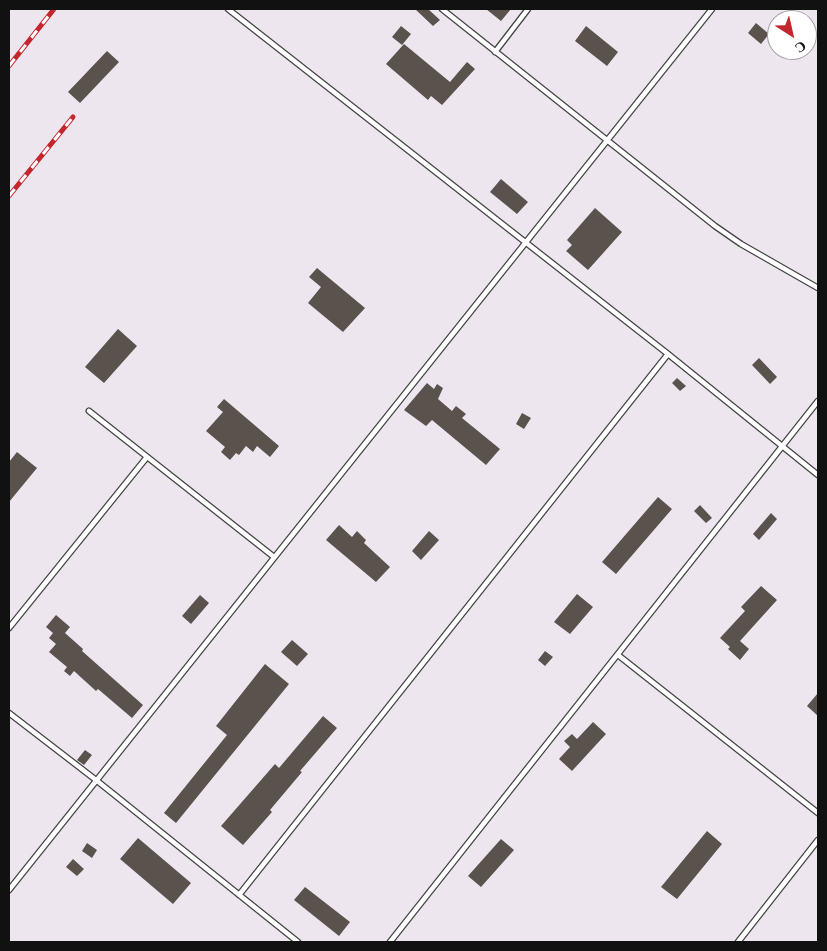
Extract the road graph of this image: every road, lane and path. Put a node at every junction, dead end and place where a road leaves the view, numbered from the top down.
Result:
1 (228, 9) edge
2 (442, 9) edge
3 (528, 9) edge
4 (712, 9) edge
5 (495, 52) junction
6 (607, 141) junction
7 (526, 242) junction
8 (818, 288) edge
9 (668, 354) junction
10 (818, 401) edge
11 (89, 411) dead end
12 (782, 448) junction
13 (147, 457) junction
14 (818, 475) edge
15 (274, 557) junction
16 (9, 628) edge
17 (618, 655) junction
18 (9, 713) edge
19 (96, 780) junction
20 (818, 813) edge
21 (818, 840) edge
22 (9, 890) edge
23 (239, 895) junction
24 (298, 942) edge
25 (390, 942) edge
26 (738, 942) edge

1 - 7 lane
2 - 5 lane
3 - 5 lane
4 - 6 lane
5 - 6 lane
6 - 7 lane
6 - 8 lane
7 - 9 lane
7 - 15 lane
9 - 12 lane
9 - 23 lane
10 - 12 lane
11 - 13 lane
12 - 14 lane
12 - 17 lane
13 - 15 lane
13 - 16 lane
15 - 19 lane
17 - 20 lane
17 - 25 lane
18 - 19 lane
19 - 22 lane
19 - 23 lane
21 - 26 lane
23 - 24 lane

